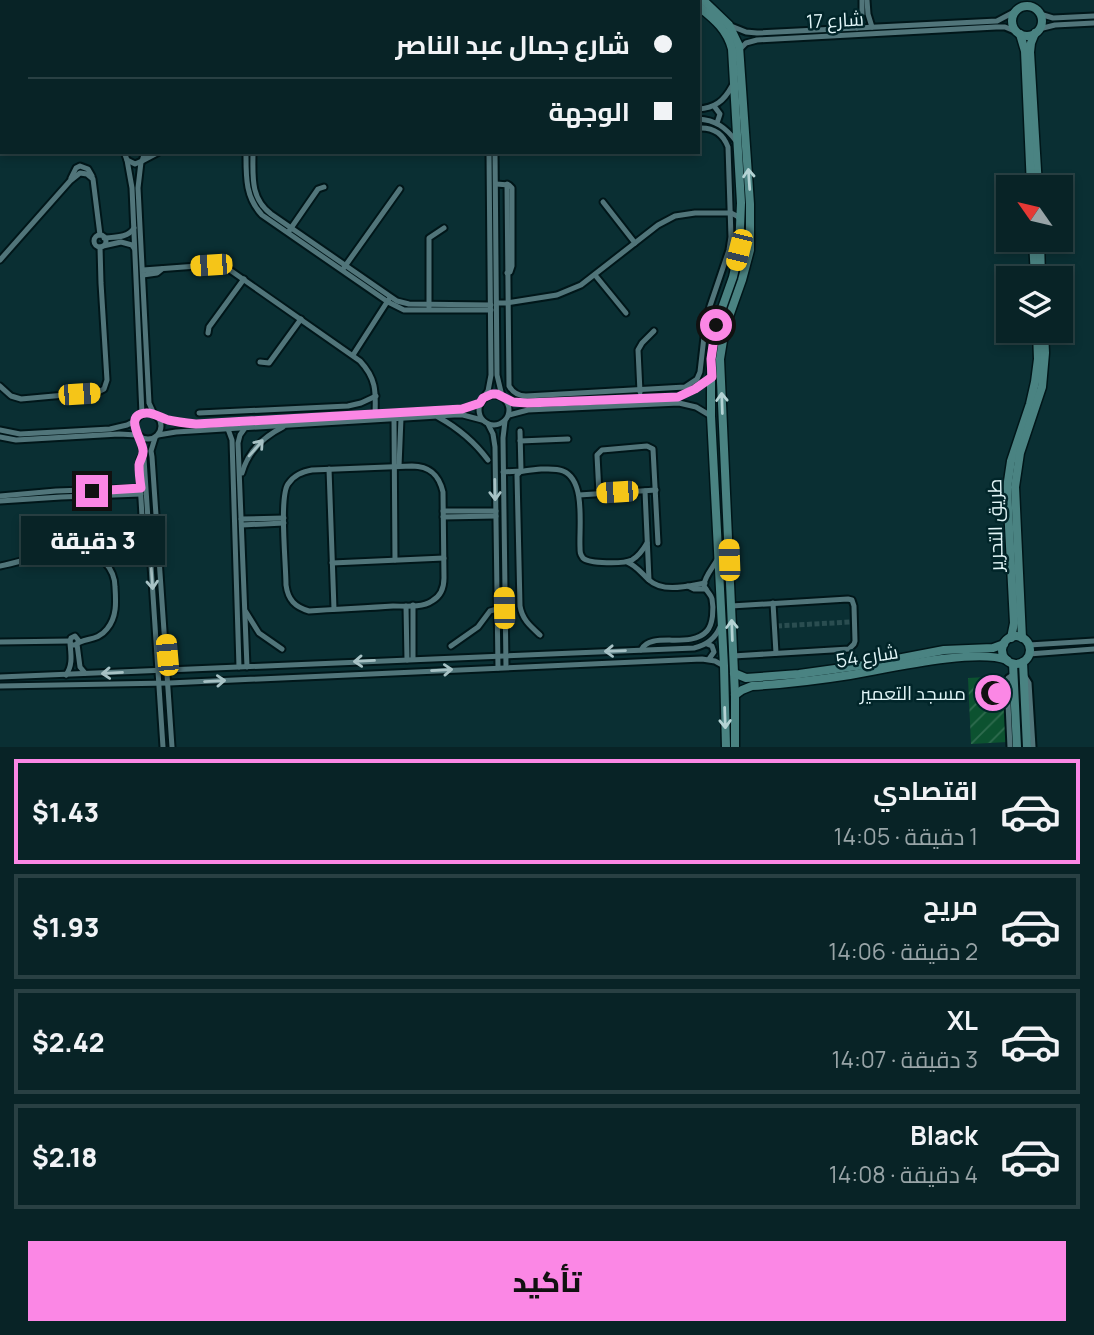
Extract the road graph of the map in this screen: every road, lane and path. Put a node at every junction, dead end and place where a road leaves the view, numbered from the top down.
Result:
1 (703, 0) edge
2 (865, 0) edge
3 (1018, 7) edge
4 (1034, 7) edge
5 (700, 8) edge
6 (1094, 16) edge
7 (1094, 23) edge
8 (730, 25) junction
9 (872, 27) junction
10 (857, 28) junction
11 (1037, 31) junction
12 (751, 33) junction
13 (1018, 33) junction
14 (756, 40) junction
15 (740, 49) junction
16 (734, 83) junction
17 (714, 106) junction
18 (700, 109) edge
19 (700, 120) edge
20 (717, 124) junction
21 (700, 128) edge
22 (737, 142) junction
23 (144, 154) edge
24 (155, 154) edge
25 (246, 154) edge
26 (253, 154) edge
27 (489, 154) edge
28 (495, 154) edge
29 (124, 155) edge
30 (141, 161) junction
31 (1030, 175) edge
32 (1037, 175) edge
33 (250, 181) junction
34 (496, 184) junction
35 (324, 187) dead end
36 (400, 189) dead end
37 (603, 202) dead end
38 (741, 203) junction
39 (731, 213) junction
40 (741, 220) junction
41 (134, 228) junction
42 (444, 228) dead end
43 (289, 231) junction
44 (102, 236) junction
45 (635, 243) junction
46 (102, 246) junction
47 (135, 251) junction
48 (0, 260) edge
49 (343, 268) junction
50 (143, 273) junction
51 (594, 275) junction
52 (244, 279) junction
53 (389, 299) junction
54 (507, 303) junction
55 (494, 306) junction
56 (428, 307) junction
57 (626, 313) dead end
58 (301, 319) junction
59 (654, 331) dead end
60 (208, 334) dead end
61 (1037, 343) edge
62 (1045, 343) edge
63 (353, 355) junction
64 (260, 362) dead end
65 (712, 377) junction
66 (0, 386) edge
67 (640, 390) junction
68 (690, 392) junction
69 (376, 396) junction
70 (504, 398) junction
71 (640, 399) junction
72 (482, 401) junction
73 (690, 405) junction
74 (200, 413) dead end
75 (142, 414) junction
76 (375, 414) junction
77 (155, 416) junction
78 (437, 416) junction
79 (711, 416) junction
80 (397, 418) junction
81 (507, 418) junction
82 (339, 419) junction
83 (135, 421) junction
84 (485, 422) junction
85 (285, 426) junction
86 (245, 428) junction
87 (229, 429) junction
88 (0, 430) edge
89 (520, 431) dead end
90 (139, 436) junction
91 (0, 437) edge
92 (156, 437) junction
93 (568, 439) dead end
94 (520, 441) junction
95 (144, 454) junction
96 (488, 460) dead end
97 (397, 466) junction
98 (329, 470) junction
99 (519, 473) junction
100 (503, 474) junction
101 (240, 480) junction
102 (715, 489) junction
103 (726, 489) junction
104 (656, 490) junction
105 (141, 491) junction
106 (645, 491) junction
107 (599, 494) junction
108 (579, 495) junction
109 (0, 499) edge
110 (727, 505) junction
111 (716, 508) junction
112 (443, 514) junction
113 (496, 514) junction
114 (646, 517) junction
115 (657, 517) junction
116 (284, 520) junction
117 (242, 522) junction
118 (148, 531) junction
119 (647, 543) junction
120 (658, 543) dead end
121 (444, 558) junction
122 (718, 558) junction
123 (396, 560) junction
124 (627, 562) junction
125 (332, 563) junction
126 (1, 564) edge
127 (649, 580) junction
128 (705, 586) junction
129 (774, 603) junction
130 (410, 605) junction
131 (520, 606) junction
132 (731, 606) junction
133 (504, 608) junction
134 (244, 609) junction
135 (334, 609) junction
136 (497, 609) junction
137 (721, 624) junction
138 (497, 625) junction
139 (505, 625) junction
140 (540, 635) dead end
141 (1022, 638) junction
142 (166, 640) junction
143 (1008, 641) junction
144 (1094, 641) edge
145 (0, 642) edge
146 (74, 642) junction
147 (157, 642) junction
148 (242, 643) junction
149 (706, 644) junction
150 (451, 646) dead end
151 (282, 649) dead end
152 (1029, 649) junction
153 (1094, 649) edge
154 (641, 650) junction
155 (776, 653) junction
156 (498, 655) junction
157 (505, 655) junction
158 (733, 656) junction
159 (410, 659) junction
160 (709, 659) junction
161 (1014, 662) junction
162 (724, 666) junction
163 (243, 667) junction
164 (506, 667) junction
165 (498, 668) junction
166 (168, 670) junction
167 (159, 671) junction
168 (734, 673) junction
169 (86, 674) junction
170 (1018, 674) junction
171 (65, 675) junction
172 (3, 677) edge
173 (742, 678) junction
174 (160, 683) junction
175 (169, 683) junction
176 (3, 686) edge
177 (738, 692) junction
178 (163, 747) edge
179 (172, 747) edge
180 (726, 747) edge
181 (735, 747) edge
182 (1010, 747) edge
183 (1017, 747) edge
184 (1027, 747) edge
185 (1033, 747) edge

1 - 8 street
2 - 9 street
2 - 10 street
3 - 4 street
3 - 9 street, شارع 17
3 - 13 street
4 - 6 street
4 - 11 street
5 - 16 street
7 - 11 street
8 - 12 street, شارع 17
8 - 15 street
9 - 10 street, شارع 17
10 - 12 street, شارع 17
11 - 13 street
11 - 32 street
12 - 14 street
13 - 14 street, شارع 17
13 - 31 street
14 - 15 street, شارع 17
103 -> 15 street
16 - 17 street
16 - 22 street
17 - 18 street
17 - 20 street
19 - 20 street
20 - 22 street
21 - 39 street
22 - 38 street
23 - 30 street
24 - 30 street
25 - 33 street
26 - 33 street
27 - 55 street
28 - 34 street
29 - 30 street
29 - 41 street
30 - 50 street
33 - 43 street
34 - 54 street
34 - 55 street
35 - 43 street
36 - 49 street
37 - 45 street
38 - 39 street
38 - 40 street
39 - 40 street
39 - 45 street
39 - 67 street
40 - 65 street
41 - 44 street
41 - 47 street
42 - 56 street
43 - 49 street
44 - 46 street
44 - 46 street
44 - 48 street
45 - 51 street
46 - 47 street
46 - 66 street
47 - 75 street
49 - 53 street
50 - 52 street
50 - 77 street
51 - 54 street
51 - 57 street
52 - 58 street
52 - 60 street
53 - 56 street
53 - 63 street
54 - 55 street
54 - 67 street
55 - 56 street
55 - 70 street
55 - 72 street
58 - 63 street
58 - 64 street
59 - 67 street
61 - 143 street, طريق التحرير
62 - 141 street, طريق التحرير
63 - 69 street
65 - 68 street
65 - 79 street
67 - 71 street
68 - 71 street
68 - 73 street
69 - 74 street
69 - 76 street
70 - 71 street
70 - 72 street
70 - 81 street
72 - 76 street
72 - 84 street
73 - 79 street
73 - 81 street
75 - 77 street
75 - 83 street
76 - 82 street
77 - 82 street
77 - 92 street
78 - 80 street
78 - 84 street
78 - 96 street
79 - 102 street
80 - 82 street
80 - 97 street
81 - 84 street
81 - 100 street
82 - 85 street
83 - 88 street
83 - 90 street
84 -> 113 street
85 - 86 street
101 -> 85 street
86 - 87 street
86 - 101 street
87 - 92 street
87 - 148 street
89 - 94 street
90 - 91 street
90 - 92 street
90 - 95 street
92 - 142 street
93 - 94 street
94 - 99 street
95 - 105 street
95 - 118 street
97 - 98 street
97 - 112 street
97 - 123 street
98 - 116 street
98 - 125 street
99 - 100 street
99 - 108 street
99 - 131 street
100 - 133 street
101 - 117 street
102 - 103 street
102 - 111 street
103 - 110 street
104 - 106 street
104 - 107 street
104 - 115 street
105 - 109 street
105 - 118 street
106 - 107 street
106 - 114 street
107 - 108 street
108 - 124 street
110 - 111 street
110 - 132 street
111 - 122 street
112 - 113 street
112 - 121 street
113 - 136 street
114 - 115 street
114 - 119 street
115 - 120 street
116 - 117 street
116 - 135 street
117 - 134 street
118 -> 147 street
119 - 124 street
119 - 127 street
121 - 123 street
121 - 130 street
122 - 128 street
122 - 137 street
123 - 125 street
124 - 127 street
125 - 135 street
126 - 146 street
127 - 128 street
128 - 154 street
129 - 132 street
129 - 155 street
129 - 155 street
130 - 135 street
130 - 159 street
131 - 133 street
131 - 140 street
158 -> 132 street
133 - 139 street
134 - 148 street
134 - 151 street
136 - 138 street
136 - 150 street
137 - 149 street
137 - 162 street
138 - 139 street
138 - 156 street
139 - 157 street
141 - 143 street, شارع 54
141 - 152 street
142 - 147 street
142 - 166 street
143 - 161 street, طريق التحرير
143 - 173 street, شارع 54
144 - 152 street
145 - 146 street
146 - 169 street
146 - 171 street
147 - 167 street
148 - 163 street
149 - 154 street
149 - 160 street
152 - 153 street
152 - 161 street
154 -> 157 street
155 - 158 street
156 - 157 street
156 - 159 street
156 - 165 street
157 - 164 street
158 - 168 street
159 -> 163 street
160 - 162 street
160 - 164 street
161 - 170 street, طريق التحرير
161 - 177 street, شارع 54
162 -> 180 street
163 - 166 street
164 - 165 street
175 -> 165 street
166 - 167 street
166 - 175 street
167 -> 169 street
167 - 174 street
168 - 173 street
168 - 177 street
169 - 171 street
170 - 182 street
170 - 183 street
170 - 184 street
170 - 185 street
171 - 172 street
172 - 176 street
173 - 177 street
174 - 175 street
174 - 176 street
174 - 178 street
175 - 179 street
177 - 181 street

